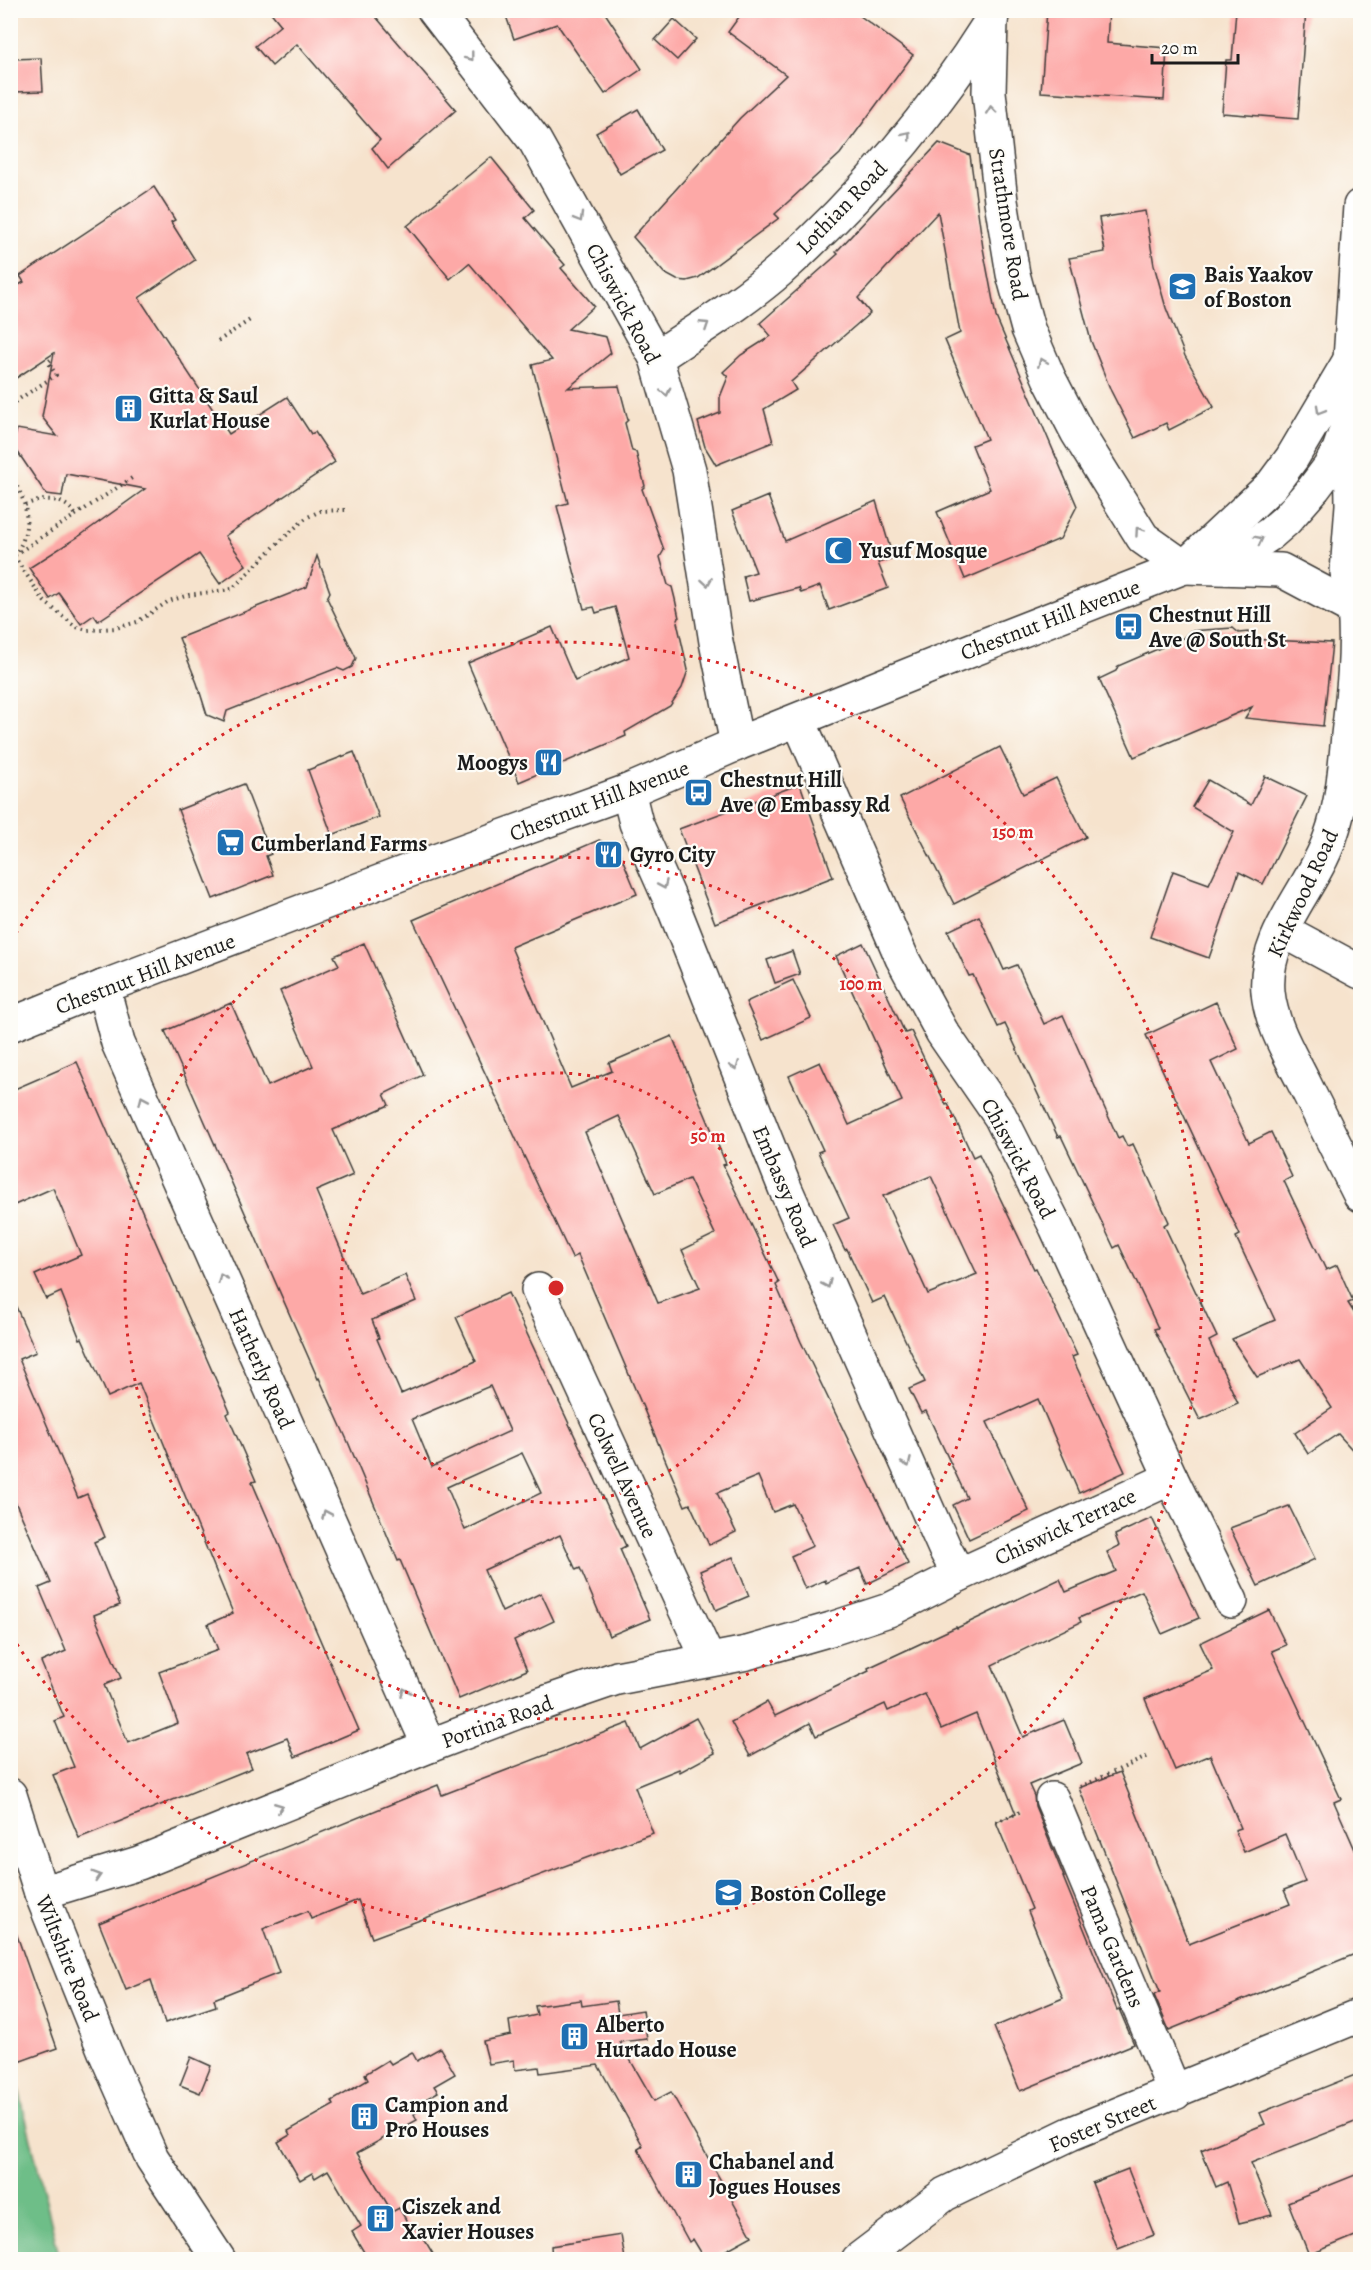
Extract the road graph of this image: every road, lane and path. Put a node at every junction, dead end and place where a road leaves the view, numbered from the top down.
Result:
1 (434, 10) edge
2 (992, 16) edge
3 (1360, 206) edge
4 (253, 318) dead end
5 (218, 340) dead end
6 (54, 357) dead end
7 (656, 358) junction
8 (1350, 360) junction
9 (1350, 401) junction
10 (10, 405) edge
11 (135, 476) dead end
12 (10, 477) edge
13 (25, 505) junction
14 (346, 510) dead end
15 (75, 515) junction
16 (12, 557) edge
17 (1184, 567) junction
18 (1357, 610) edge
19 (799, 721) junction
20 (737, 744) junction
21 (628, 791) junction
22 (1282, 930) junction
23 (1360, 972) edge
24 (103, 987) junction
25 (10, 1025) edge
26 (1360, 1195) edge
27 (538, 1290) dead end
28 (1171, 1478) junction
29 (959, 1575) junction
30 (1231, 1601) dead end
31 (708, 1659) junction
32 (429, 1746) junction
33 (10, 1795) edge
34 (1052, 1799) dead end
35 (41, 1893) junction
36 (1360, 2015) edge
37 (1174, 2093) junction
38 (219, 2259) edge
39 (858, 2259) edge

1 -> 7 street, Chiswick Road
7 -> 2 street, Lothian Road
17 -> 2 street, Strathmore Road
3 - 8 street, Chestnut Hill Avenue
4 - 5 path
6 - 10 path
7 -> 20 street, Chiswick Road
8 - 9 street, Chestnut Hill Avenue
8 -> 17 street, Chestnut Hill Avenue
17 -> 9 street, Chestnut Hill Avenue
9 - 18 street, Kirkwood Road
11 - 15 path
12 - 13 path
13 - 15 path
13 - 16 path
14 - 16 path
15 - 16 path
17 - 18 street
17 - 19 street, Chestnut Hill Avenue
18 - 22 street, Kirkwood Road
19 - 20 street, Chestnut Hill Avenue
19 - 28 street, Chiswick Road
20 - 21 street, Chestnut Hill Avenue
21 - 24 street, Chestnut Hill Avenue
21 -> 29 street, Embassy Road
22 - 23 street
22 - 26 street, Kirkwood Road
24 - 25 street, Chestnut Hill Avenue
32 -> 24 street, Hatherly Road
27 - 31 street, Colwell Avenue
28 - 29 street, Chiswick Terrace
28 - 30 street, Chiswick Road
29 - 31 street, Portina Road
31 - 32 street, Portina Road
35 -> 32 street, Portina Road
33 - 35 street, Wiltshire Road
34 - 37 street, Pama Gardens
35 - 38 street, Wiltshire Road
36 - 37 street, Foster Street
37 - 39 street, Foster Street

